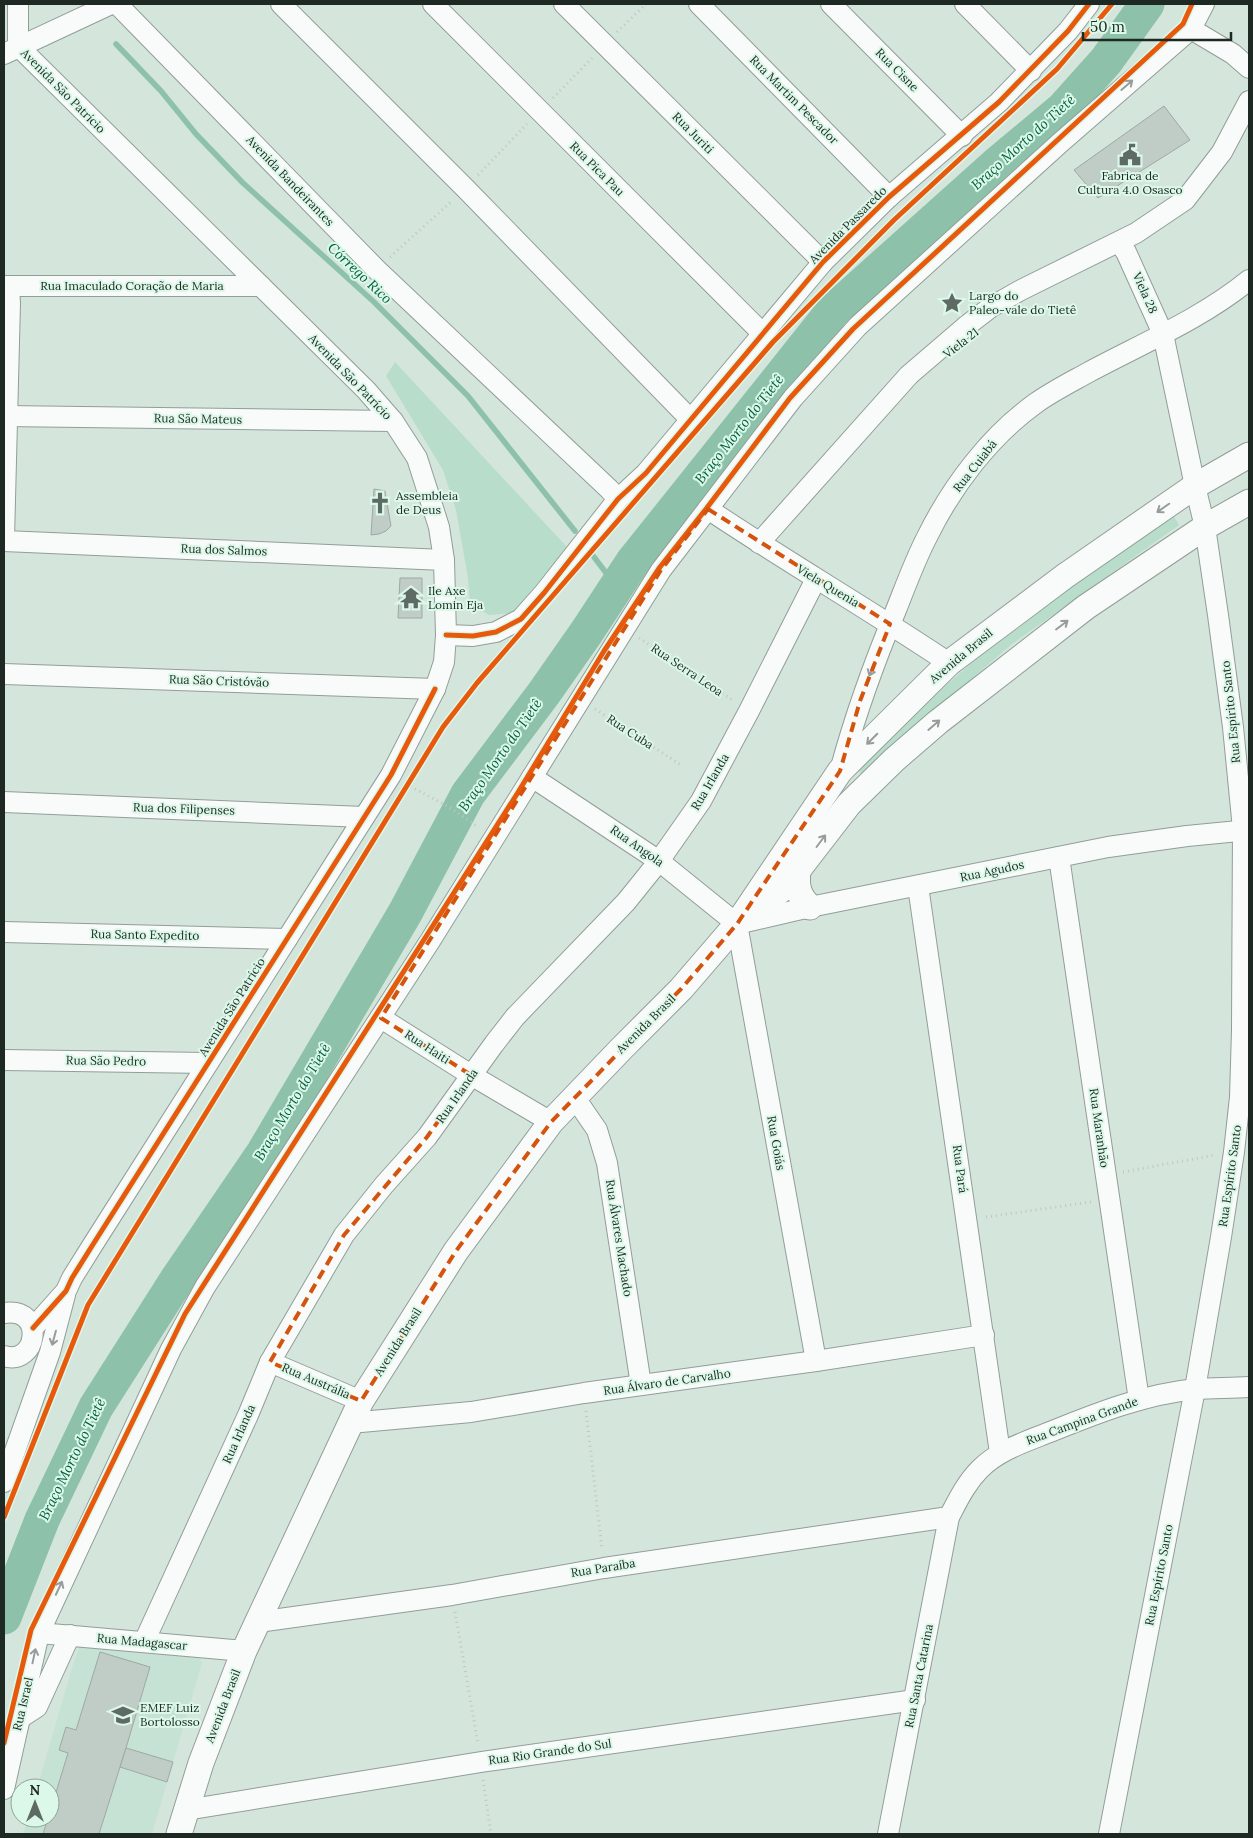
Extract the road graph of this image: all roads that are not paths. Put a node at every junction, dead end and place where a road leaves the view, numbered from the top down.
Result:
1 (18, 4) edge
2 (111, 4) edge
3 (116, 4) edge
4 (280, 4) edge
5 (433, 4) edge
6 (564, 4) edge
7 (699, 4) edge
8 (831, 4) edge
9 (965, 4) edge
10 (1089, 4) edge
11 (1204, 4) edge
12 (1192, 29) junction
13 (11, 50) edge
14 (1249, 68) edge
15 (1031, 71) junction
16 (1249, 101) edge
17 (962, 136) junction
18 (889, 197) junction
19 (1123, 247) junction
20 (823, 262) junction
21 (1249, 280) edge
22 (6, 286) edge
23 (261, 286) junction
24 (762, 333) junction
25 (1163, 334) junction
26 (5, 416) edge
27 (690, 419) junction
28 (393, 421) junction
29 (1249, 455) edge
30 (1194, 486) junction
31 (618, 500) junction
32 (1249, 502) edge
33 (708, 509) junction
34 (1205, 527) junction
35 (4, 540) edge
36 (759, 543) junction
37 (444, 560) junction
38 (816, 579) junction
39 (890, 624) junction
40 (446, 635) junction
41 (949, 663) junction
42 (4, 674) edge
43 (435, 689) junction
44 (840, 771) junction
45 (532, 777) junction
46 (4, 802) edge
47 (364, 817) junction
48 (1246, 830) edge
49 (1060, 857) junction
50 (659, 861) junction
51 (798, 872) junction
52 (918, 886) junction
53 (810, 907) junction
54 (737, 924) junction
55 (4, 932) edge
56 (287, 939) junction
57 (381, 1018) junction
58 (4, 1060) edge
59 (208, 1063) junction
60 (471, 1076) junction
61 (575, 1098) junction
62 (551, 1122) junction
63 (66, 1291) junction
64 (4, 1313) edge
65 (32, 1328) junction
66 (984, 1334) junction
67 (4, 1356) edge
68 (816, 1361) junction
69 (270, 1362) junction
70 (641, 1385) junction
71 (1249, 1388) edge
72 (1195, 1389) junction
73 (1139, 1400) junction
74 (361, 1401) junction
75 (350, 1423) junction
76 (1000, 1453) junction
77 (4, 1482) edge
78 (949, 1517) junction
79 (258, 1622) junction
80 (39, 1633) junction
81 (70, 1635) junction
82 (144, 1642) junction
83 (244, 1650) junction
84 (914, 1700) junction
85 (20, 1718) junction
86 (4, 1789) edge
87 (186, 1810) junction
88 (179, 1834) edge
89 (888, 1834) edge
90 (1109, 1834) edge

1 - 13 street
2 - 13 street
3 - 31 street, Avenida Bandeirantes
4 - 27 street
5 - 24 street, Rua Pica Pau
6 - 20 street, Rua Juriti
7 - 18 street, Rua Martim Pescador
8 - 17 street, Rua Cisne
9 - 15 street
10 - 15 street, Avenida Passaredo
11 - 12 street
12 - 14 street
33 -> 12 street, Rua Israel
13 - 23 street, Avenida São Patrício
15 - 17 street, Avenida Passaredo
16 - 19 street
17 - 18 street, Avenida Passaredo
18 - 20 street, Avenida Passaredo
19 - 25 street, Viela 28
19 - 36 street
20 - 24 street, Avenida Passaredo
21 - 25 street, Rua Cuiabá
22 - 23 street, Rua Imaculado Coração de Maria
22 - 26 street
23 - 28 street, Avenida São Patrício
24 - 27 street, Avenida Passaredo
25 - 30 street, Rua Espírito Santo
25 - 39 street, Rua Cuiabá
26 - 28 street, Rua São Mateus
26 - 35 street
27 - 31 street, Avenida Passaredo
28 - 37 street, Avenida São Patrício
29 - 30 main road, Avenida Brasil
30 - 34 street, Rua Espírito Santo
30 -> 41 main road, Avenida Brasil
31 - 40 street, Avenida Passaredo
32 - 34 main road, Avenida Brasil
33 - 36 street, Viela Quenia
33 - 45 street, Rua Israel
34 - 48 street, Rua Espírito Santo
51 -> 34 main road, Avenida Brasil
35 - 37 street, Rua dos Salmos
36 - 38 street, Viela Quenia
37 - 40 street, Avenida São Patrício
38 - 39 street, Viela Quenia
38 - 50 street, Rua Irlanda
39 - 41 street, Viela Quenia
39 -> 44 street, Rua Cuiabá
40 - 43 street, Avenida São Patrício
41 -> 44 main road, Avenida Brasil
42 - 43 street, Rua São Cristóvão
43 - 47 street, Avenida São Patrício
44 - 54 main road, Avenida Brasil
45 - 50 street, Rua Angola
45 - 57 street, Rua Israel
46 - 47 street, Rua dos Filipenses
47 - 56 street, Avenida São Patrício
48 - 49 street, Rua Agudos
48 - 72 street, Rua Espírito Santo
49 - 52 street, Rua Agudos
49 - 73 street, Rua Maranhão
50 - 54 street, Rua Angola
50 - 60 street, Rua Irlanda
51 - 53 main road
51 - 54 main road, Avenida Brasil
52 - 53 street, Rua Agudos
52 - 66 street, Rua Pará
53 - 54 street, Rua Agudos
54 - 61 main road, Avenida Brasil
54 - 68 street, Rua Goiás
55 - 56 street, Rua Santo Expedito
56 - 59 street, Avenida São Patrício
57 - 60 street, Rua Haiti
80 -> 57 street, Rua Israel
58 - 59 street, Rua São Pedro
59 - 63 street, Avenida São Patrício
60 - 62 street, Rua Haiti
60 - 69 street, Rua Irlanda
61 - 62 main road, Avenida Brasil
61 - 70 street, Rua Álvares Machado
62 - 74 main road, Avenida Brasil
63 - 65 street, Avenida São Patrício
63 -> 77 street
64 - 65 street
65 - 67 street
66 - 68 street, Rua Álvaro de Carvalho
66 - 76 street, Rua Pará
68 - 70 street, Rua Álvaro de Carvalho
69 - 74 street, Rua Austrália
69 - 82 street, Rua Irlanda
70 - 75 street, Rua Álvaro de Carvalho
71 - 72 street, Rua Campina Grande
72 - 73 street, Rua Campina Grande
72 - 90 street, Rua Espírito Santo
73 - 76 street, Rua Campina Grande
74 - 75 main road, Avenida Brasil
75 - 79 main road, Avenida Brasil
76 - 78 street, Rua Campina Grande
78 - 79 street, Rua Paraíba
78 - 84 street, Rua Santa Catarina
79 - 83 main road, Avenida Brasil
80 - 81 street, Rua Madagascar
85 -> 80 street, Rua Israel
81 - 82 street, Rua Madagascar
81 - 85 street
82 - 83 street, Rua Madagascar
83 - 87 main road, Avenida Brasil
84 - 87 street, Rua Rio Grande do Sul
84 - 89 street, Rua Santa Catarina
85 - 86 street, Rua Israel
87 - 88 main road, Avenida Brasil

